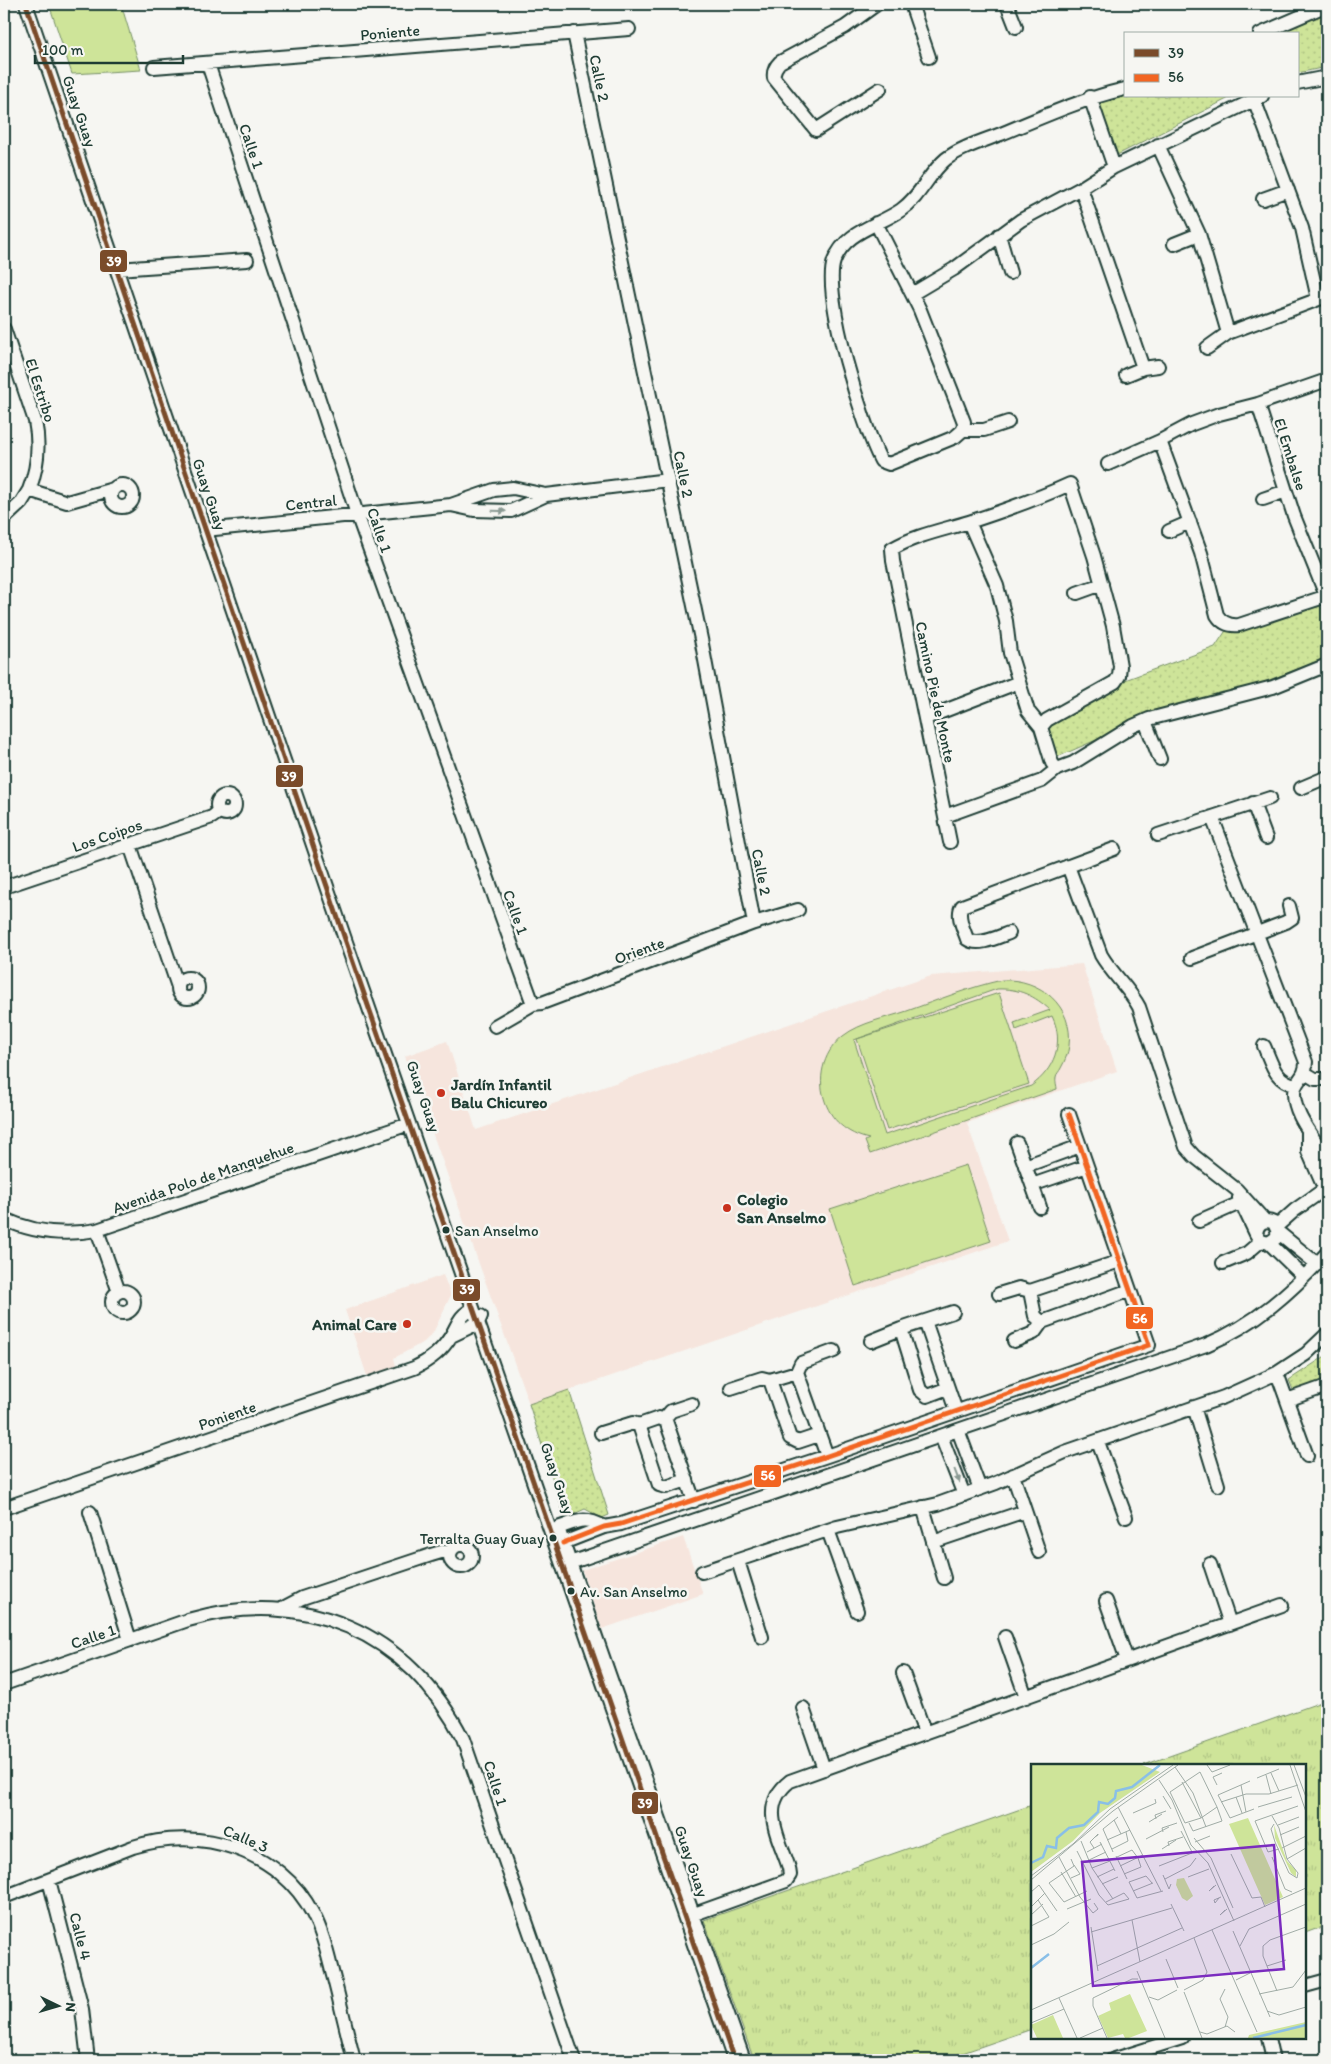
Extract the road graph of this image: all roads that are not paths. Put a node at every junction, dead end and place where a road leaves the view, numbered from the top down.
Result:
1 (26, 4) edge
2 (877, 4) edge
3 (911, 4) edge
4 (1008, 4) edge
5 (1327, 5) edge
6 (1016, 27) dead end
7 (629, 29) dead end
8 (1265, 32) edge
9 (574, 33) junction
10 (929, 57) dead end
11 (208, 64) junction
12 (154, 67) dead end
13 (1327, 77) edge
14 (1298, 83) edge
15 (880, 89) dead end
16 (1124, 89) edge
17 (1090, 97) junction
18 (1258, 98) edge
19 (1158, 146) junction
20 (1114, 168) junction
21 (1081, 188) junction
22 (1288, 190) junction
23 (1263, 199) dead end
24 (876, 223) junction
25 (1199, 234) junction
26 (998, 235) junction
27 (1174, 244) dead end
28 (247, 260) dead end
29 (117, 269) junction
30 (1010, 274) dead end
31 (912, 294) junction
32 (1323, 298) edge
33 (4, 329) edge
34 (1228, 333) junction
35 (1207, 348) dead end
36 (1158, 366) dead end
37 (1143, 368) junction
38 (1126, 376) dead end
39 (1327, 380) edge
40 (1258, 404) junction
41 (1008, 422) dead end
42 (963, 430) junction
43 (1160, 441) junction
44 (1108, 464) dead end
45 (668, 480) junction
46 (113, 489) dead end
47 (29, 490) junction
48 (1286, 491) junction
49 (546, 495) junction
50 (1262, 499) dead end
51 (451, 505) junction
52 (357, 514) junction
53 (4, 519) edge
54 (969, 522) junction
55 (1190, 522) junction
56 (205, 530) junction
57 (1169, 531) dead end
58 (1102, 584) junction
59 (1077, 593) dead end
60 (1327, 597) edge
61 (1327, 665) edge
62 (1019, 682) junction
63 (926, 718) junction
64 (1145, 721) junction
65 (1041, 727) junction
66 (1160, 759) dead end
67 (1057, 769) junction
68 (1327, 777) edge
69 (1301, 788) dead end
70 (1270, 798) dead end
71 (1253, 803) junction
72 (219, 812) dead end
73 (945, 816) junction
74 (1212, 817) junction
75 (1158, 835) dead end
76 (1266, 838) dead end
77 (950, 842) dead end
78 (130, 845) junction
79 (1114, 849) dead end
80 (1068, 866) junction
81 (4, 887) edge
82 (1289, 906) dead end
83 (798, 910) dead end
84 (754, 923) junction
85 (1010, 933) dead end
86 (1256, 933) junction
87 (1192, 958) dead end
88 (178, 987) dead end
89 (364, 995) junction
90 (533, 1004) junction
91 (494, 1026) dead end
92 (1264, 1046) dead end
93 (1305, 1074) junction
94 (1327, 1079) edge
95 (1295, 1086) junction
96 (1069, 1114) dead end
97 (409, 1124) junction
98 (1308, 1132) junction
99 (1017, 1143) dead end
100 (1080, 1146) junction
101 (1025, 1166) junction
102 (1087, 1166) junction
103 (1327, 1169) edge
104 (434, 1185) junction
105 (1032, 1185) junction
106 (1325, 1187) edge
107 (1238, 1197) junction
108 (1040, 1207) dead end
109 (4, 1219) edge
110 (1199, 1221) dead end
111 (1273, 1226) junction
112 (97, 1230) junction
113 (1262, 1239) junction
114 (1327, 1253) edge
115 (1120, 1261) junction
116 (1224, 1263) dead end
117 (1317, 1264) junction
118 (1304, 1277) junction
119 (1130, 1290) junction
120 (119, 1292) dead end
121 (1030, 1292) junction
122 (999, 1294) dead end
123 (953, 1312) dead end
124 (478, 1315) junction
125 (925, 1321) junction
126 (1042, 1322) junction
127 (901, 1329) junction
128 (1327, 1334) edge
129 (1014, 1340) dead end
130 (871, 1341) dead end
131 (834, 1351) dead end
132 (797, 1372) junction
133 (1277, 1373) junction
134 (770, 1380) junction
135 (1327, 1386) edge
136 (731, 1388) dead end
137 (948, 1388) junction
138 (506, 1390) junction
139 (1287, 1400) junction
140 (692, 1404) dead end
141 (1194, 1407) junction
142 (956, 1411) junction
143 (664, 1419) junction
144 (640, 1424) junction
145 (958, 1430) junction
146 (601, 1433) dead end
147 (819, 1435) junction
148 (941, 1436) junction
149 (1098, 1442) junction
150 (828, 1456) junction
151 (1307, 1456) dead end
152 (1013, 1475) junction
153 (687, 1480) junction
154 (1218, 1485) dead end
155 (980, 1489) junction
156 (964, 1495) junction
157 (694, 1500) junction
158 (923, 1507) junction
159 (4, 1508) edge
160 (1025, 1511) junction
161 (90, 1512) dead end
162 (1126, 1517) dead end
163 (558, 1528) junction
164 (604, 1528) junction
165 (828, 1530) junction
166 (563, 1542) junction
167 (933, 1542) junction
168 (451, 1552) dead end
169 (1039, 1552) dead end
170 (738, 1561) junction
171 (566, 1564) junction
172 (1210, 1564) dead end
173 (702, 1572) dead end
174 (944, 1578) dead end
175 (1106, 1601) dead end
176 (1282, 1605) dead end
177 (281, 1609) junction
178 (857, 1611) dead end
179 (584, 1615) junction
180 (1230, 1624) junction
181 (762, 1636) dead end
182 (1005, 1637) dead end
183 (130, 1640) junction
184 (1127, 1660) junction
185 (904, 1674) dead end
186 (4, 1684) edge
187 (1026, 1697) junction
188 (803, 1708) dead end
189 (925, 1733) junction
190 (824, 1769) junction
191 (49, 1880) junction
192 (4, 1897) edge
193 (689, 1916) junction
194 (1327, 1980) edge
195 (1306, 1986) edge
196 (1179, 2039) edge
197 (1268, 2039) edge
198 (88, 2060) edge
199 (354, 2060) edge
200 (574, 2060) edge
201 (734, 2060) edge
202 (744, 2060) edge
203 (1112, 2060) edge
204 (1273, 2060) edge

1 - 29 street, Guay Guay
2 - 15 street
3 - 10 street
4 - 6 street
5 - 8 street
7 - 9 street, Poniente
9 - 11 street, Poniente
9 - 45 street, Calle 2
11 - 12 street, Poniente
11 - 52 street, Calle 1
13 - 14 street
16 - 17 street
17 - 20 street
17 - 24 street
18 - 19 street
18 - 22 street
19 - 20 street
19 - 25 street
20 - 21 street
21 - 26 street
21 - 37 street
22 - 23 street
22 - 32 street
24 - 31 street
24 - 42 street
25 - 27 street
25 - 34 street
26 - 30 street
26 - 31 street
28 - 29 street
29 - 56 street, Guay Guay
31 - 42 street
32 - 34 street
33 - 47 street, El Estribo
34 - 35 street
36 - 37 street
37 - 38 street
39 - 40 street
40 - 43 street
40 - 48 street, El Embalse
41 - 42 street
43 - 44 street
43 - 55 street
45 - 49 street, Central
45 - 84 street, Calle 2
46 - 47 street
47 - 53 street
48 - 50 street
48 - 60 street, El Embalse
49 - 51 street, Central
51 -> 49 street, Central
51 - 52 street, Central
52 - 56 street, Central
52 - 90 street, Calle 1
54 - 58 street
54 - 62 street
54 - 63 street, Camino Pie de Monte
55 - 57 street
55 - 60 street
56 - 89 street, Guay Guay
58 - 59 street
58 - 65 street
61 - 64 street
62 - 63 street
62 - 65 street
63 - 73 street, Camino Pie de Monte
64 - 66 street
64 - 67 street
65 - 67 street
67 - 73 street
68 - 69 street
70 - 71 street
71 - 74 street
71 - 76 street
72 - 78 street, Los Coipos
73 - 77 street, Camino Pie de Monte
74 - 75 street
74 - 86 street
78 - 81 street, Los Coipos
78 - 88 street
79 - 80 street
80 - 85 street
80 - 107 street
82 - 86 street
83 - 84 street, Oriente
84 - 90 street, Oriente
86 - 87 street
86 - 93 street
89 - 97 street, Guay Guay
89 - 104 street, Guay Guay
90 - 91 street, Oriente
92 - 95 street
93 - 94 street
93 - 95 street
95 - 98 street
96 - 100 street
97 - 104 street, Guay Guay
97 - 112 street, Avenida Polo de Manquehue
98 - 103 street
98 - 106 street
99 - 101 street
100 - 101 street
100 - 102 street
101 - 105 street
102 - 105 street
102 - 115 street
104 - 124 street, Guay Guay
105 - 108 street
106 - 111 street
107 - 110 street
107 - 111 street
107 - 113 street
109 - 112 street, Avenida Polo de Manquehue
111 - 113 street
111 - 113 street
111 - 117 street
112 - 120 street
113 - 116 street
113 - 118 street
114 - 117 street
115 - 119 street
115 - 121 street
117 - 118 street
118 - 145 street
119 - 126 street
119 - 142 street
121 - 122 street
121 - 126 street
123 - 125 street
124 - 138 street, Guay Guay
124 - 159 street, Poniente
125 - 127 street
125 - 137 street
126 - 129 street
127 - 130 street
127 - 137 street
128 - 133 street
131 - 132 street
132 - 134 street
132 - 147 street
133 - 139 street
133 - 141 street
134 - 136 street
134 - 147 street
135 - 139 street
137 - 142 street
138 - 163 street, Guay Guay
138 - 171 street, Guay Guay
139 - 151 street
140 - 143 street
141 - 149 street
141 - 154 street
142 - 150 street
143 - 144 street
143 - 153 street
144 - 146 street
144 - 153 street
145 - 148 street
145 - 155 street
147 - 150 street
148 -> 156 street
148 - 171 street
149 - 152 street
149 - 162 street
150 - 157 street
152 - 155 street
152 - 160 street
153 - 157 street
155 - 156 street
156 - 158 street
157 - 164 street
158 - 165 street
158 - 167 street
160 - 167 street
160 - 169 street
161 - 183 street
163 - 164 street
163 - 166 street, Guay Guay
164 - 166 street
165 - 170 street
165 - 178 street
166 - 171 street, Guay Guay
167 - 174 street
168 - 177 street, Calle 1
170 - 173 street
170 - 181 street
171 - 179 street, Guay Guay
172 - 180 street
175 - 184 street
176 - 180 street
177 - 183 street, Calle 1
177 - 200 street, Calle 1
179 - 193 street, Guay Guay
179 - 193 street, Guay Guay
180 - 184 street
182 - 187 street
183 - 186 street, Calle 1
184 - 187 street
185 - 189 street
187 - 189 street
188 - 190 street
189 - 190 street
190 - 193 street
191 - 192 street, Calle 3
191 - 198 street, Calle 4
191 - 199 street, Calle 3
193 - 201 street, Guay Guay
193 - 202 street, Guay Guay
194 - 195 street
196 - 203 street
197 - 204 street

